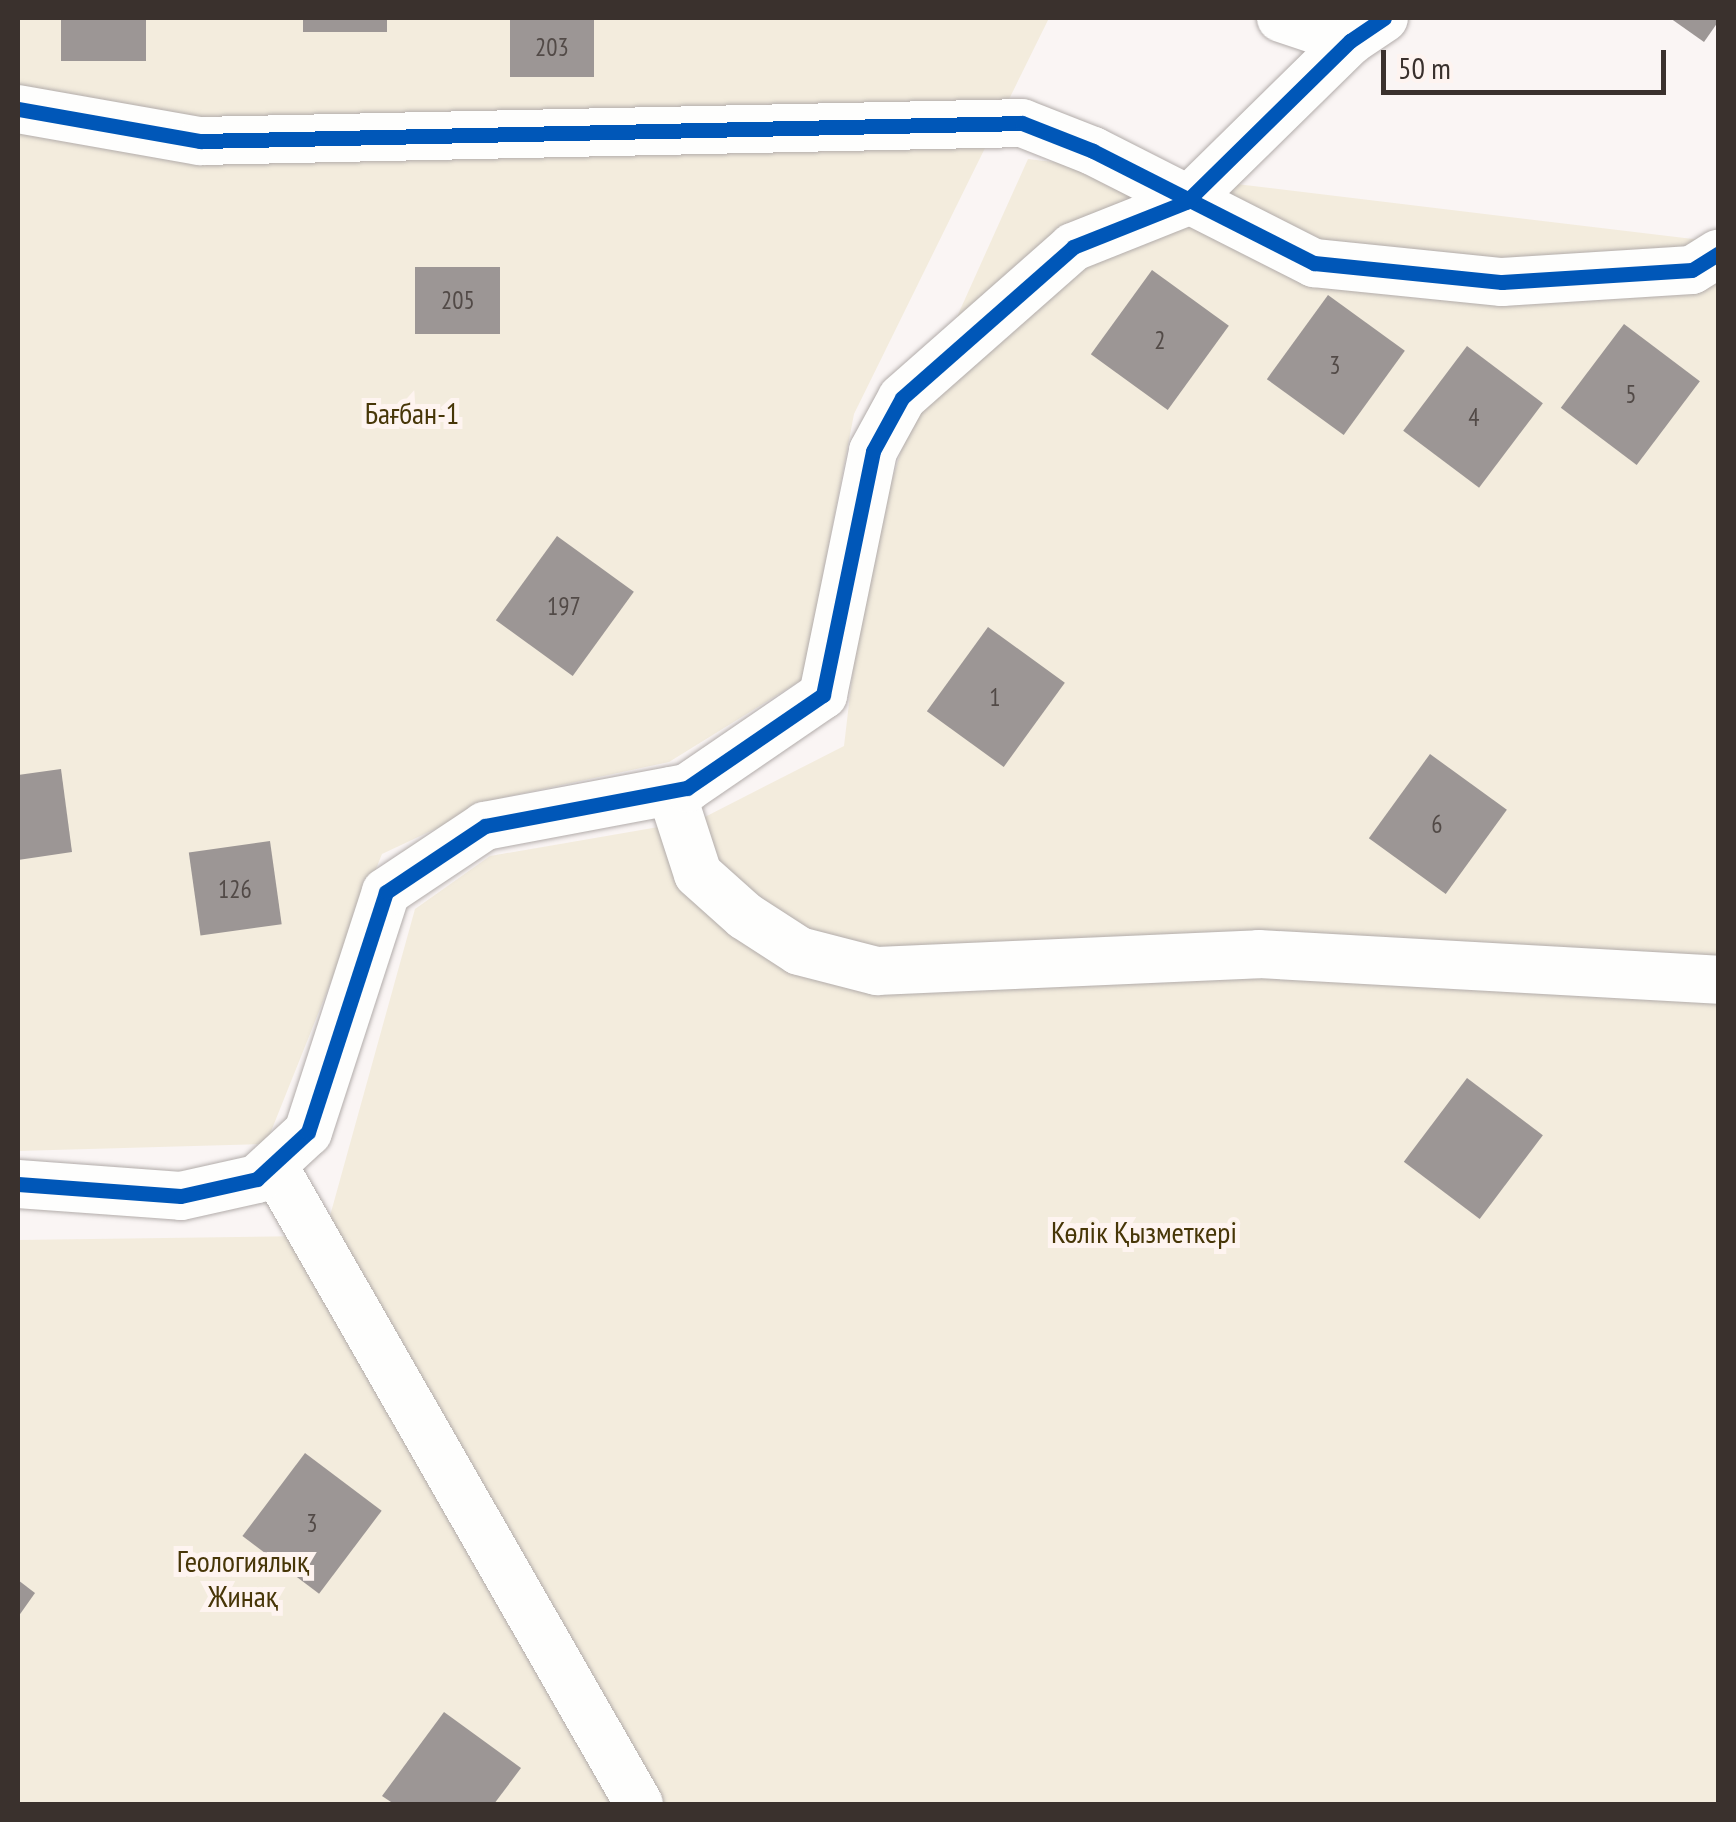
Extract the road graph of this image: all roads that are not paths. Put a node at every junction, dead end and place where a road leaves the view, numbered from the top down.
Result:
1 (1281, 18) edge
2 (1367, 29) edge
3 (18, 109) edge
4 (1186, 202) junction
5 (1718, 254) edge
6 (670, 791) junction
7 (1718, 980) edge
8 (273, 1165) junction
9 (18, 1184) edge
10 (638, 1804) edge

1 - 2 street
2 - 4 street
3 - 4 street
4 - 5 street
4 - 6 street
6 - 7 street
6 - 8 street
8 - 9 street
8 - 10 street

